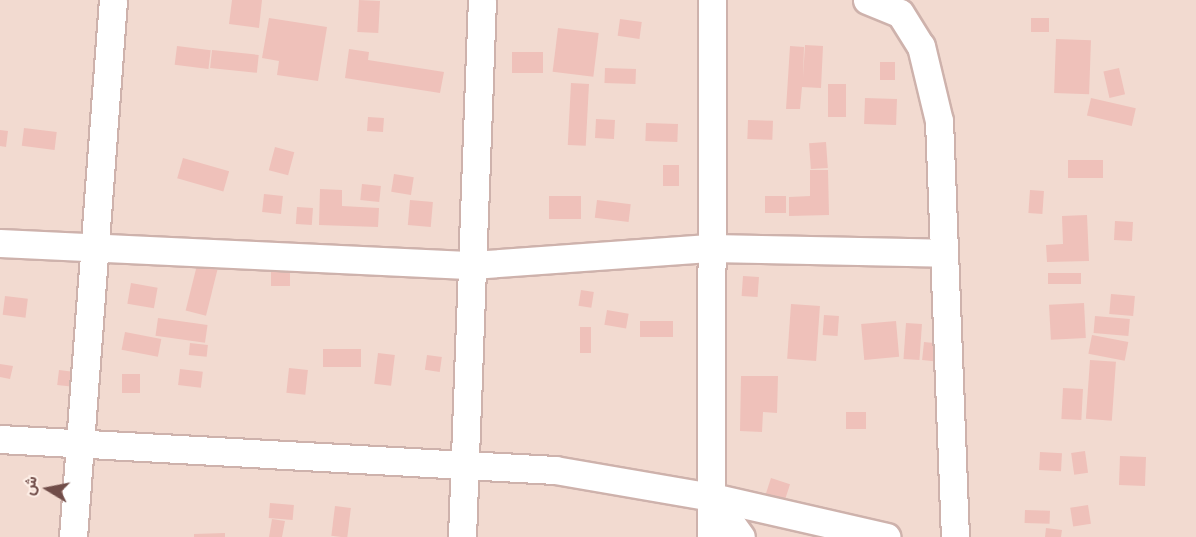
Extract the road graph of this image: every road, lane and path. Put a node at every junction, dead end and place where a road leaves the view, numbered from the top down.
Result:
1 (113, 0) edge
2 (482, 0) edge
3 (712, 0) edge
4 (867, 0) edge
5 (0, 243) edge
6 (94, 248) junction
7 (712, 248) junction
8 (944, 253) junction
9 (472, 265) junction
10 (0, 439) edge
11 (79, 441) junction
12 (465, 462) junction
13 (712, 496) junction
14 (73, 537) edge
15 (462, 537) edge
16 (711, 537) edge
17 (741, 537) edge
18 (886, 537) edge
19 (956, 537) edge

1 - 6 street
2 - 9 street
3 - 7 street
4 - 8 street
5 - 6 street
6 - 9 street
6 - 11 street
7 - 8 street
7 - 9 street
7 - 13 street
8 - 19 street
9 - 12 street
10 - 11 street
11 - 12 street
11 - 14 street
12 - 13 street
12 - 15 street
13 - 16 street
13 - 17 street
13 - 18 street

